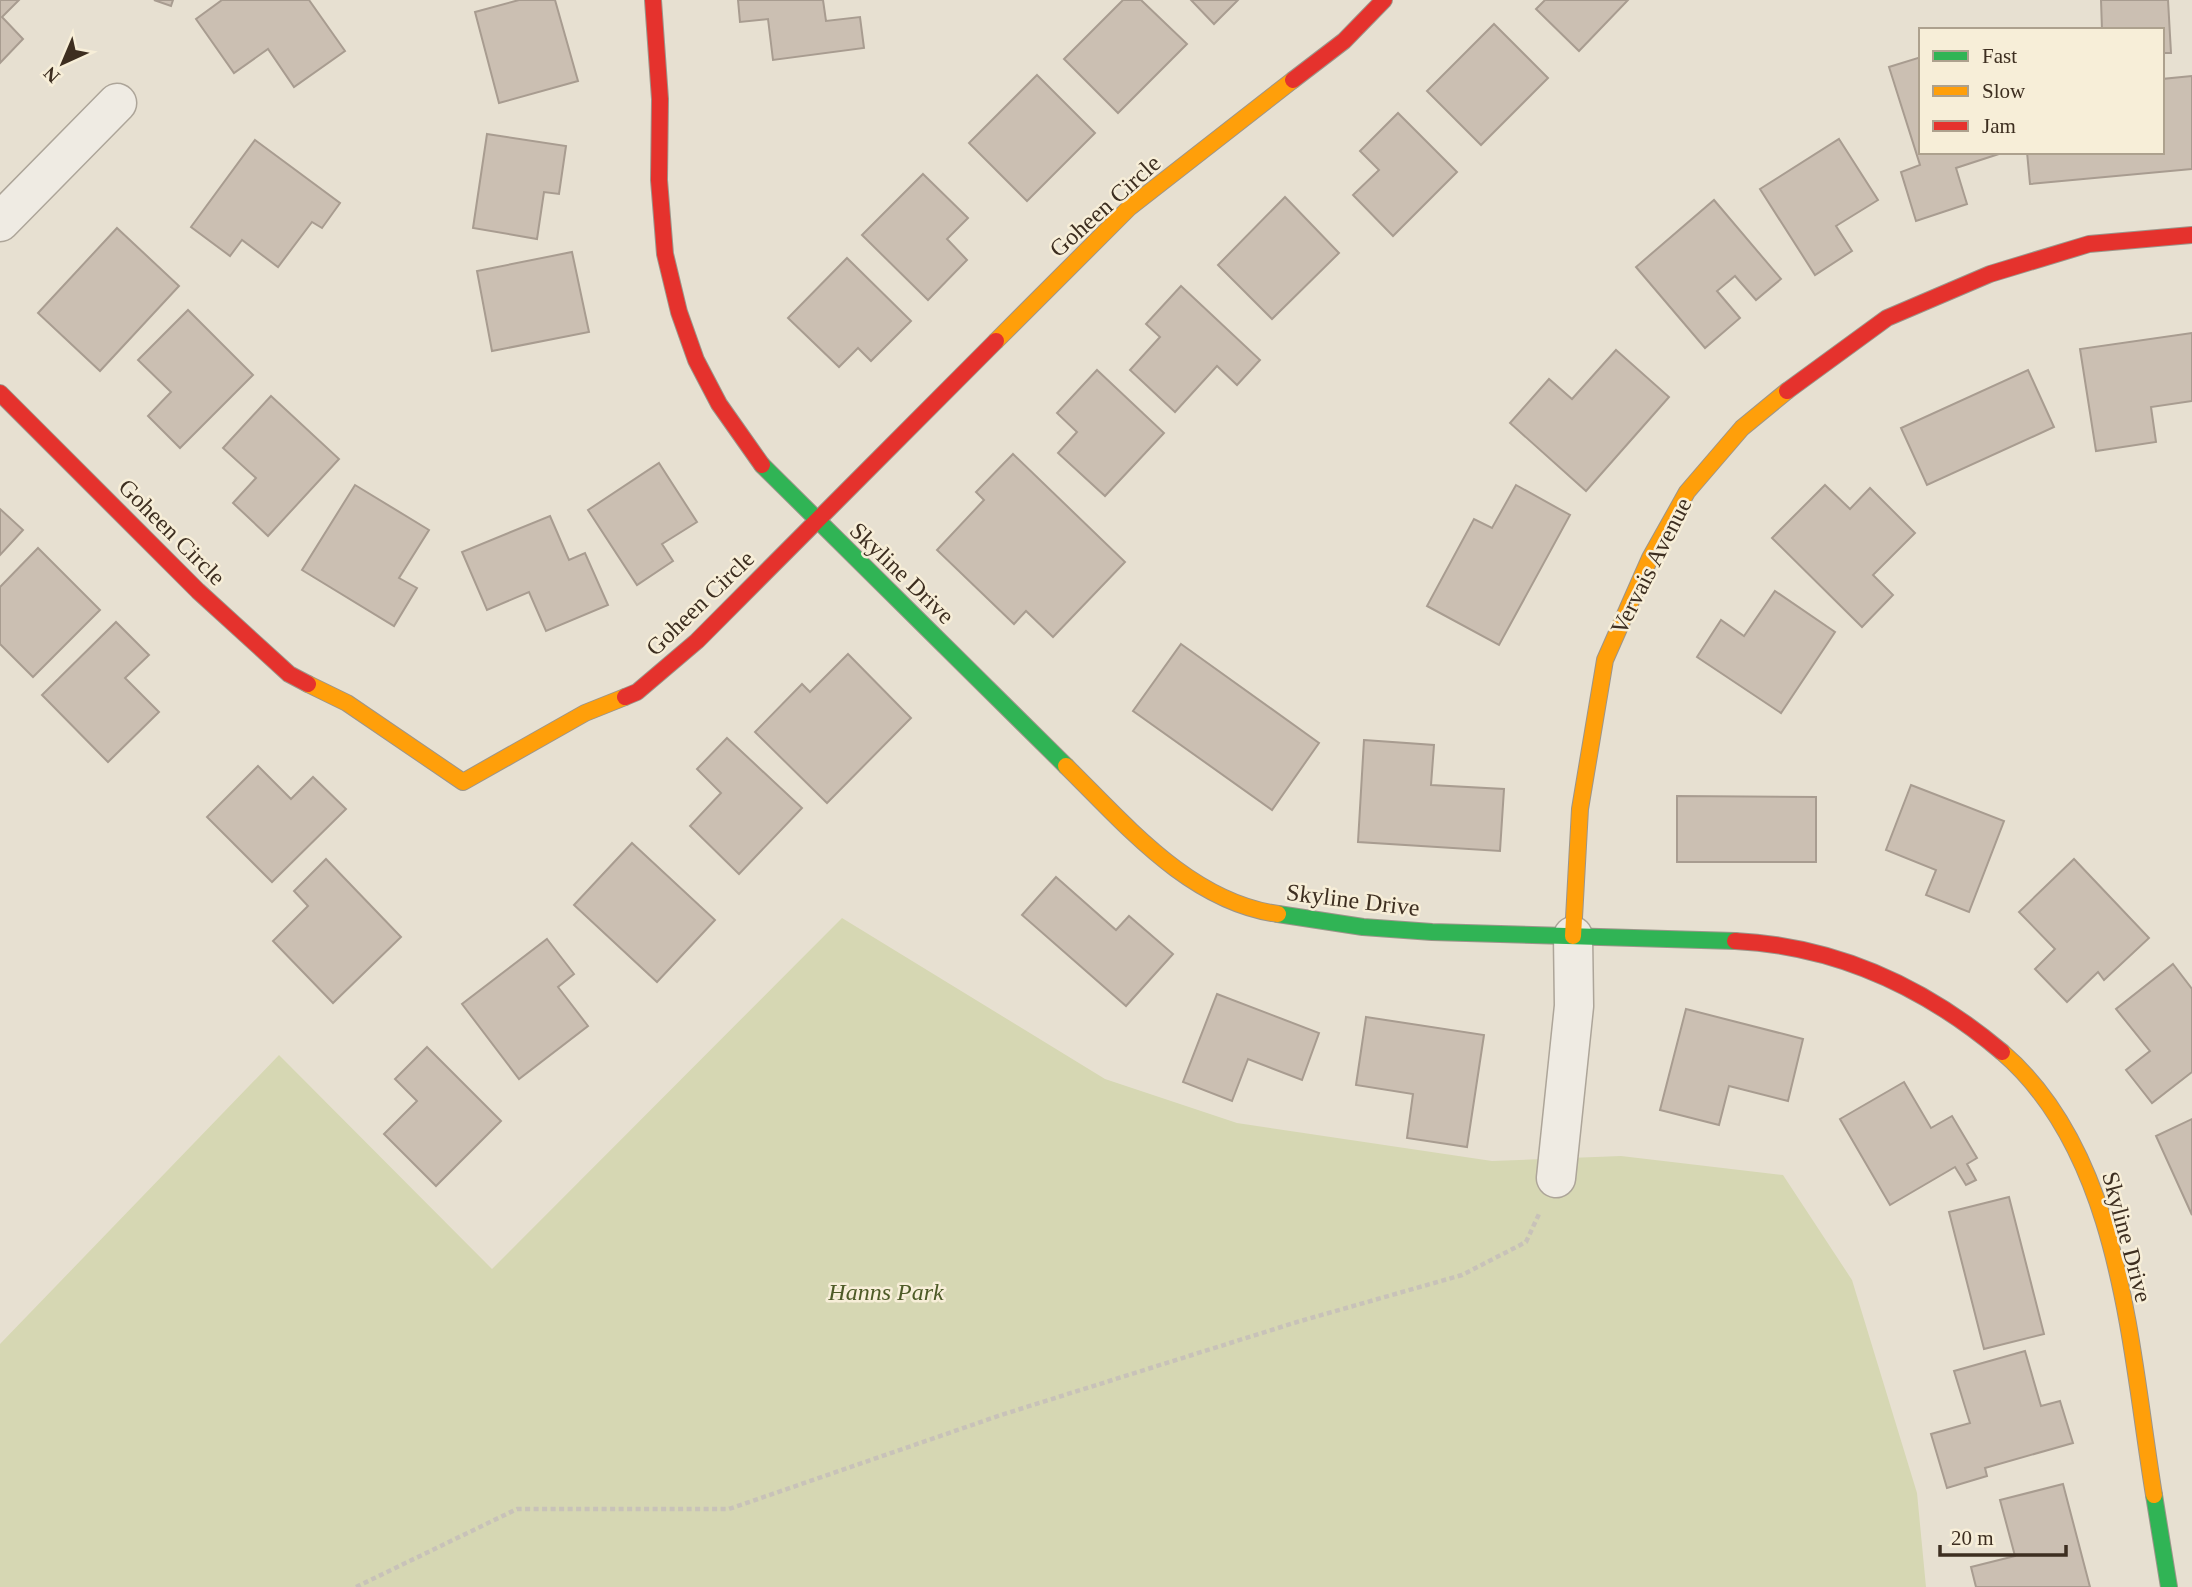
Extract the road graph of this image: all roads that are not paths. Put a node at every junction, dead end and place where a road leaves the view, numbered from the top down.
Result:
1 (653, 0) edge
2 (1384, 0) edge
3 (117, 103) dead end
4 (0, 222) edge
5 (2192, 235) edge
6 (0, 393) edge
7 (817, 521) junction
8 (1573, 936) junction
9 (1556, 1178) road end
10 (2169, 1587) edge

1 - 7 street, Skyline Drive
2 - 7 street, Goheen Circle
3 - 4 street
5 - 8 street, Vervais Avenue
6 - 7 street, Goheen Circle
7 - 8 street, Skyline Drive
8 - 9 street, Vervais Avenue
8 - 10 street, Skyline Drive

